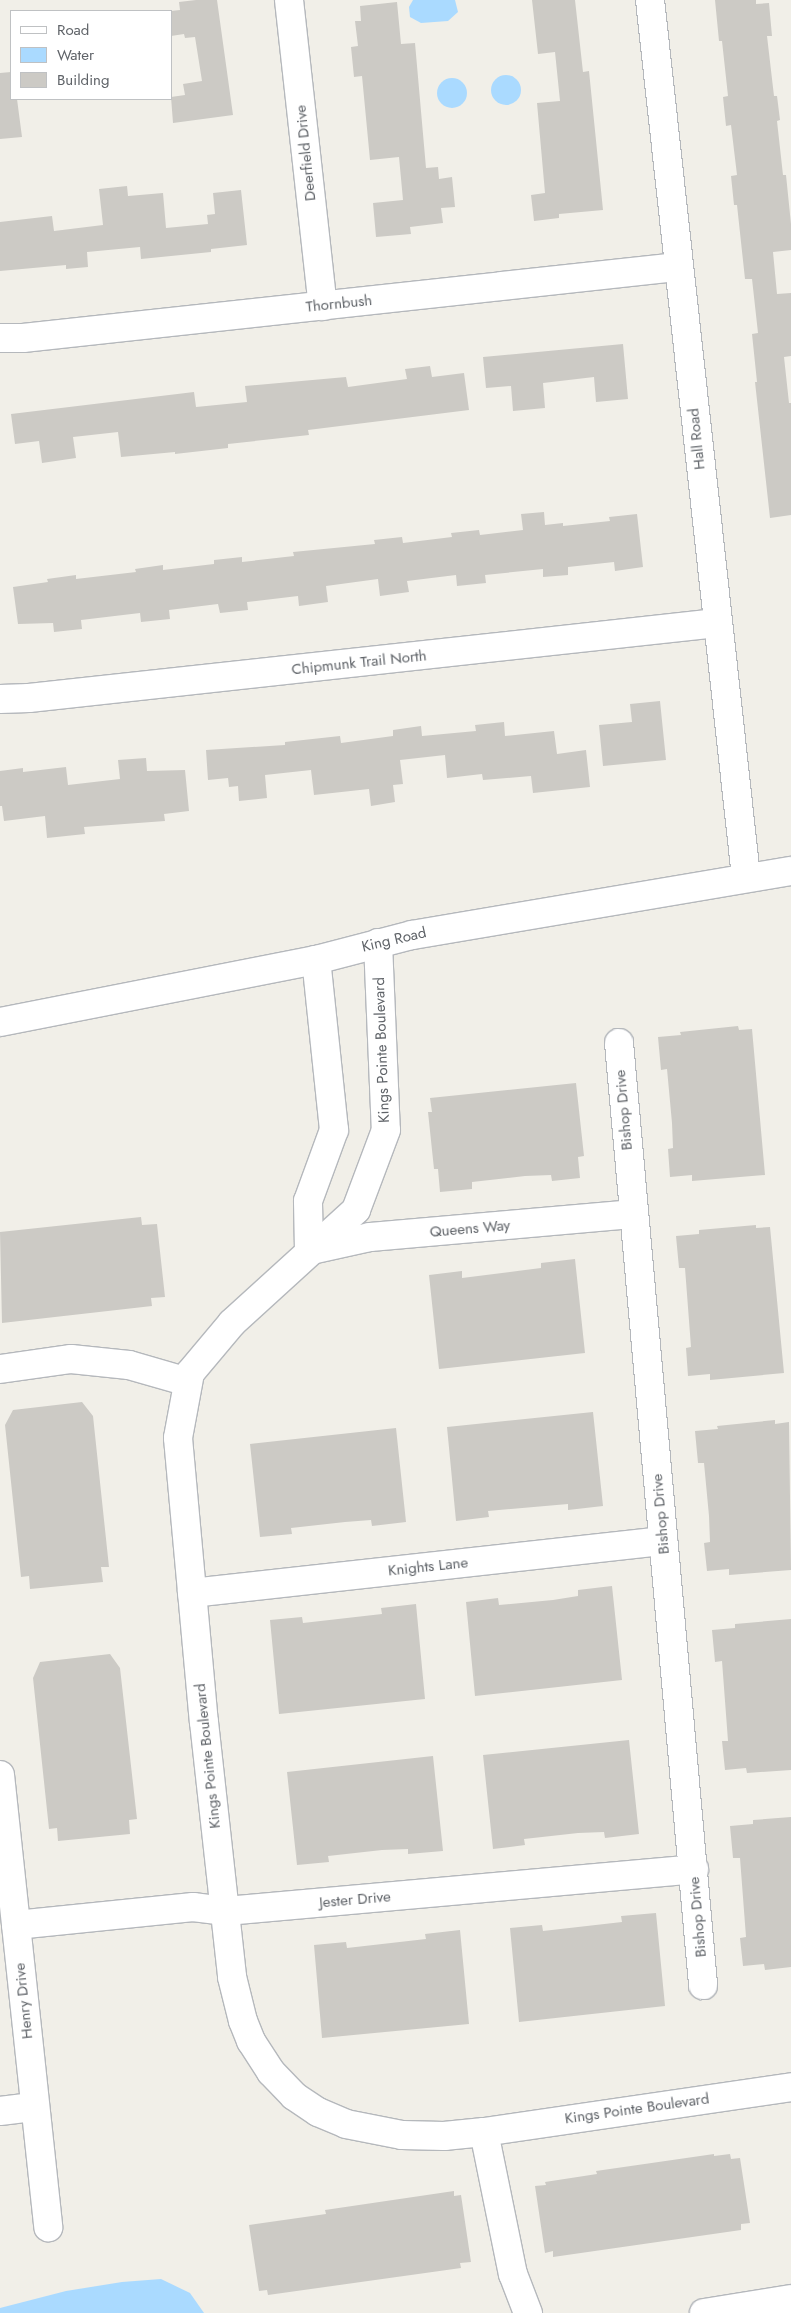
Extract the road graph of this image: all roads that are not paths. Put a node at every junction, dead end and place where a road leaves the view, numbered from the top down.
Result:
1 (289, 0) edge
2 (650, 0) edge
3 (678, 267) junction
4 (323, 306) junction
5 (0, 338) edge
6 (717, 624) junction
7 (0, 699) edge
8 (791, 870) edge
9 (746, 878) junction
10 (378, 943) junction
11 (316, 960) junction
12 (0, 1022) edge
13 (619, 1043) dead end
14 (632, 1214) junction
15 (309, 1250) junction
16 (0, 1369) edge
17 (188, 1382) junction
18 (663, 1541) junction
19 (192, 1593) junction
20 (0, 1775) edge
21 (694, 1869) junction
22 (226, 1911) junction
23 (16, 1925) junction
24 (703, 1984) dead end
25 (791, 2087) edge
26 (35, 2107) junction
27 (0, 2111) edge
28 (484, 2132) junction
29 (48, 2227) dead end
30 (791, 2300) edge
31 (528, 2313) edge
32 (704, 2313) edge

1 - 4 street, Deerfield Drive
2 - 3 street, Hall Road
3 - 4 street, Thornbush
3 - 6 street, Hall Road
4 - 5 street, Thornbush
6 - 7 street, Chipmunk Trail North
6 - 9 street, Hall Road
8 - 9 street, King Road
9 - 10 street, King Road
10 - 11 street, King Road
10 - 15 street, Kings Pointe Boulevard
11 - 12 street, King Road
11 - 15 street
13 - 14 street, Bishop Drive
14 - 15 street, Queens Way
14 - 18 street, Bishop Drive
15 - 17 street, Kings Pointe Boulevard
16 - 17 street
17 - 19 street, Kings Pointe Boulevard
18 - 19 street, Knights Lane
18 - 21 street, Bishop Drive
19 - 22 street, Kings Pointe Boulevard
20 - 23 street, Henry Drive
21 - 22 street, Jester Drive
21 - 24 street, Bishop Drive
22 - 23 street, Jester Drive
22 - 28 street, Kings Pointe Boulevard
23 - 26 street, Henry Drive
25 - 28 street, Kings Pointe Boulevard
26 - 27 street
26 - 29 street, Henry Drive
28 - 31 street
30 - 32 street

